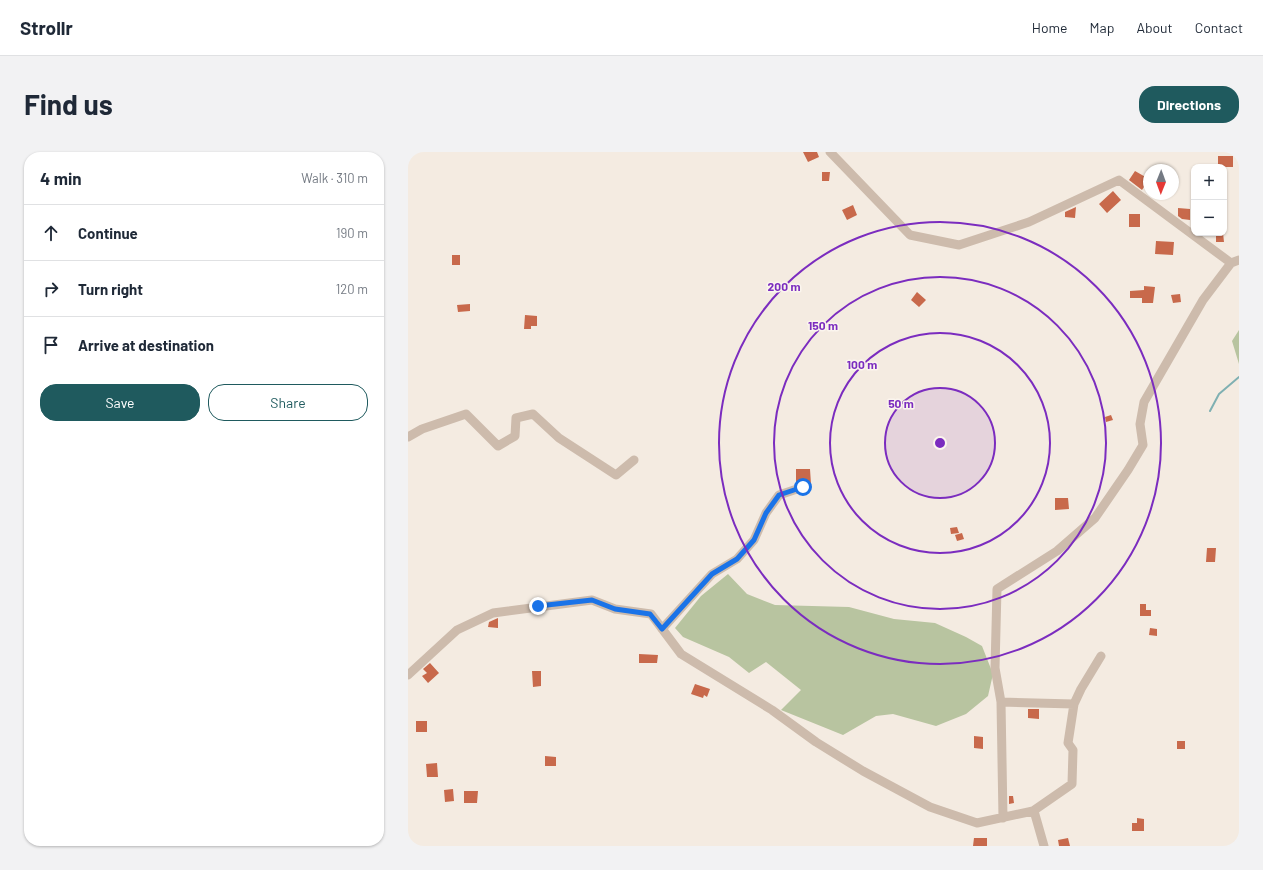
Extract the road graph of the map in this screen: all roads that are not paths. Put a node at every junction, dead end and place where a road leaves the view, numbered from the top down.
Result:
1 (830, 152) edge
2 (1235, 262) edge
3 (408, 437) edge
4 (634, 460) dead end
5 (803, 487) dead end
6 (662, 629) junction
7 (1101, 656) dead end
8 (408, 675) edge
9 (1001, 702) junction
10 (1074, 704) junction
11 (1034, 811) junction
12 (1002, 818) junction
13 (1044, 846) edge

1 - 2 street
2 - 9 street
3 - 4 street
5 - 6 street
6 - 8 street
6 - 12 street
7 - 10 street
9 - 10 street
9 - 12 street
10 - 11 street
11 - 12 street
11 - 13 street

